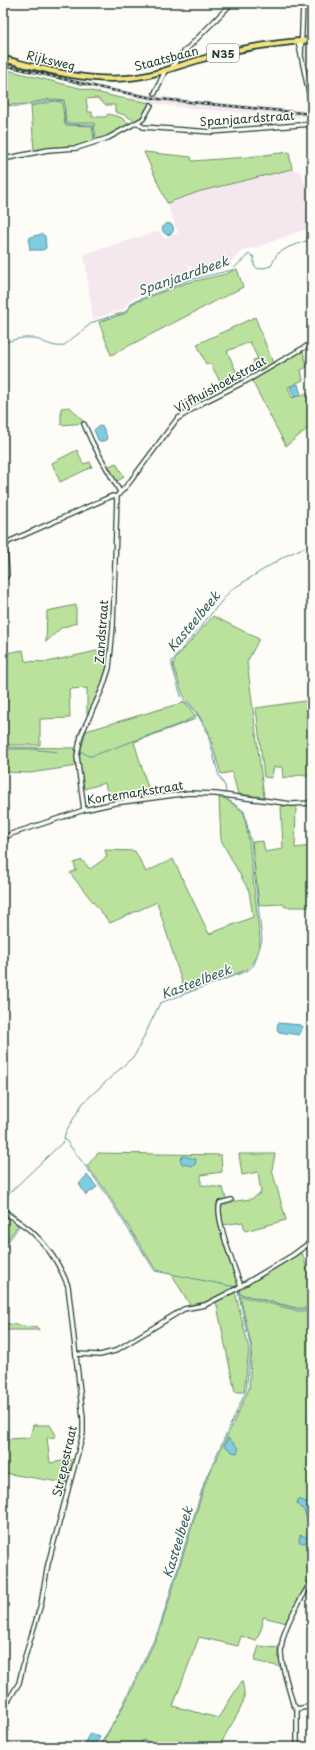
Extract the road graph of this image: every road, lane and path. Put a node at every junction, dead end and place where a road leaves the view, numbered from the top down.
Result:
1 (232, 3) edge
2 (303, 3) edge
3 (312, 40) edge
4 (300, 41) junction
5 (3, 59) edge
6 (171, 69) junction
7 (165, 71) junction
8 (96, 79) joint
9 (155, 94) dead end
10 (311, 96) edge
11 (151, 105) dead end
12 (312, 108) edge
13 (136, 123) junction
14 (312, 124) edge
15 (3, 159) edge
16 (312, 343) edge
17 (84, 424) dead end
18 (120, 492) junction
19 (116, 497) junction
20 (3, 580) edge
21 (312, 803) edge
22 (84, 810) junction
23 (3, 839) edge
24 (232, 1200) dead end
25 (3, 1210) edge
26 (312, 1241) edge
27 (241, 1286) junction
28 (76, 1354) junction
29 (312, 1580) edge
30 (312, 1706) edge
31 (3, 1709) edge
32 (297, 1709) junction
33 (296, 1747) edge

1 - 6 street
2 - 4 street
3 - 4 main road, Staatsbaan / N35
4 - 6 main road, Staatsbaan / N35
4 - 10 street
5 - 8 main road, Rijksweg / N35
6 - 7 main road, Staatsbaan / N35
7 - 8 main road, Staatsbaan / N35
7 - 9 street
10 - 12 street
11 - 13 street
13 - 14 street, Spanjaardstraat
13 - 15 street
16 - 18 street, Vijfhuishoekstraat
17 - 18 street
18 - 19 street, Vijfhuishoekstraat
19 - 20 street
19 - 22 street, Zandstraat
21 - 22 street, Kortemarkstraat
22 - 23 street, Kortemarkstraat
24 - 27 street
25 - 28 street, Strepestraat
26 - 27 street
27 - 28 street
28 - 31 street, Strepestraat
29 - 32 street
30 - 32 street
32 - 33 street

